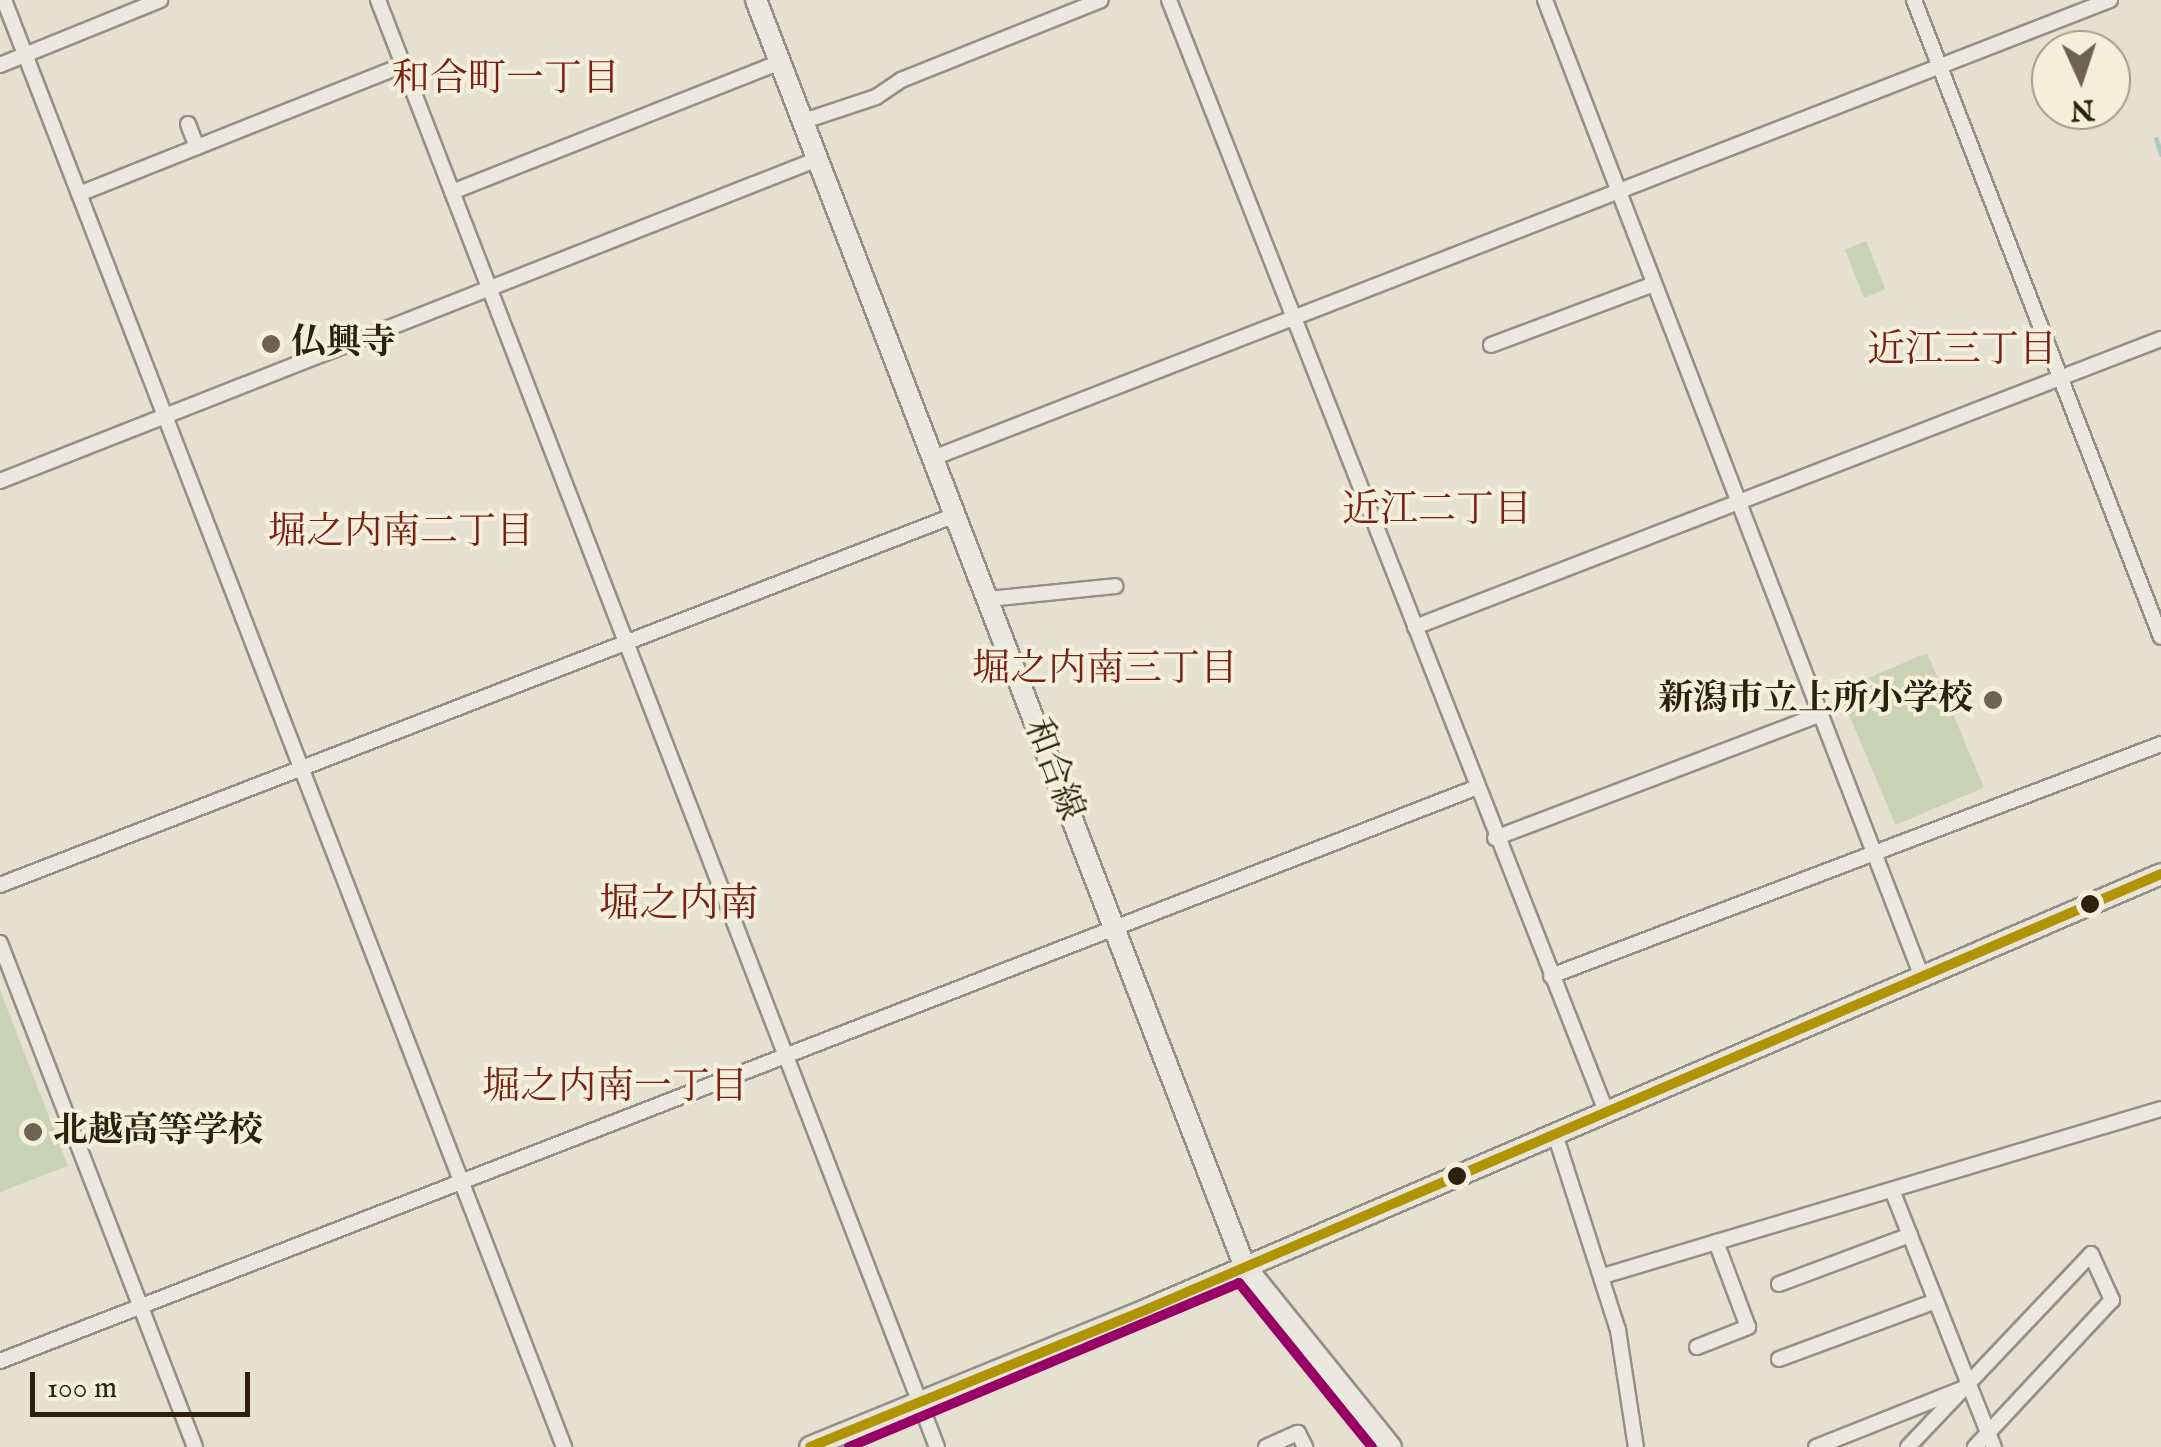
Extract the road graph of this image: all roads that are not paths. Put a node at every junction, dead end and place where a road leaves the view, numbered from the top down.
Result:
1 (4, 0) edge
2 (160, 0) edge
3 (378, 0) edge
4 (756, 0) edge
5 (1101, 0) edge
6 (1169, 0) edge
7 (1544, 0) edge
8 (1914, 0) edge
9 (2110, 0) edge
10 (25, 55) junction
11 (781, 62) junction
12 (0, 64) edge
13 (403, 66) junction
14 (1940, 66) junction
15 (804, 121) junction
16 (188, 124) dead end
17 (197, 147) junction
18 (818, 159) junction
19 (452, 192) junction
20 (78, 194) junction
21 (1619, 194) junction
22 (1654, 284) junction
23 (492, 289) junction
24 (1296, 319) junction
25 (2161, 339) edge
26 (1490, 345) dead end
27 (2062, 378) junction
28 (164, 417) junction
29 (932, 458) junction
30 (0, 481) edge
31 (1739, 502) junction
32 (953, 516) junction
33 (1114, 586) dead end
34 (988, 599) junction
35 (2155, 604) edge
36 (1415, 627) junction
37 (2161, 637) edge
38 (625, 645) junction
39 (1821, 714) junction
40 (2161, 744) edge
41 (300, 770) junction
42 (1475, 788) junction
43 (1495, 838) junction
44 (1875, 854) junction
45 (2160, 877) edge
46 (0, 885) edge
47 (1114, 931) junction
48 (0, 943) edge
49 (1551, 976) junction
50 (1922, 977) junction
51 (788, 1058) junction
52 (2161, 1109) edge
53 (1606, 1112) junction
54 (1555, 1134) junction
55 (461, 1184) junction
56 (1892, 1190) junction
57 (1910, 1235) junction
58 (1716, 1242) junction
59 (1244, 1265) junction
60 (1603, 1276) junction
61 (1779, 1284) dead end
62 (1936, 1301) junction
63 (137, 1306) junction
64 (1697, 1347) dead end
65 (1779, 1359) dead end
66 (0, 1361) edge
67 (1970, 1386) junction
68 (919, 1402) junction
69 (1991, 1440) edge
70 (195, 1447) edge
71 (564, 1447) edge
72 (810, 1447) edge
73 (937, 1447) edge
74 (1266, 1447) edge
75 (1304, 1447) edge
76 (1390, 1447) edge
77 (1636, 1447) edge
78 (1816, 1447) edge
79 (1908, 1447) edge
80 (1975, 1447) edge

1 - 10 street
2 - 10 street
3 - 13 street
4 - 11 main road, 和合線
5 - 15 street
6 - 24 street
7 - 21 street
8 - 14 street
9 - 14 street
10 - 12 street
10 - 20 street
11 - 15 main road, 和合線
11 - 19 street
13 - 17 street
13 - 19 street
14 - 21 street
14 - 27 street
15 - 18 main road, 和合線
16 - 17 street
17 - 20 street
18 - 23 street
18 - 29 main road, 和合線
19 - 23 street
20 - 28 street
21 - 22 street
21 - 24 street
22 - 26 street
22 - 31 street
23 - 28 street
23 - 38 street
24 - 29 street
24 - 36 street
25 - 27 street
27 - 31 street
27 - 35 street
28 - 30 street
28 - 41 street
29 - 32 main road, 和合線
31 - 36 street
31 - 39 street
32 - 34 main road, 和合線
32 - 38 street
33 - 34 street
34 - 47 main road, 和合線
35 - 37 street
36 - 42 street
38 - 41 street
38 - 51 street
39 - 43 street
39 - 44 street
40 - 44 street
41 - 46 street
41 - 55 street
42 - 43 street
42 - 47 street
43 - 49 street
44 - 49 street
44 - 50 street
45 - 50 main road
47 - 51 street
47 - 59 main road, 和合線
48 - 63 street
49 - 53 street
50 - 53 main road
51 - 55 street
51 - 68 street
52 - 56 street
53 - 54 main road
54 - 59 main road
54 - 60 street
55 - 63 street
55 - 71 street
56 - 57 street
56 - 58 street
57 - 61 street
57 - 62 street
58 - 60 street
58 - 64 street
59 - 68 main road
59 - 76 main road, 和合線
60 - 77 street
62 - 65 street
62 - 67 street
63 - 66 street
63 - 70 street
67 - 69 street
67 - 69 street
67 - 78 street
67 - 79 street
68 - 72 main road
68 - 73 street
69 - 80 street
74 - 75 street

